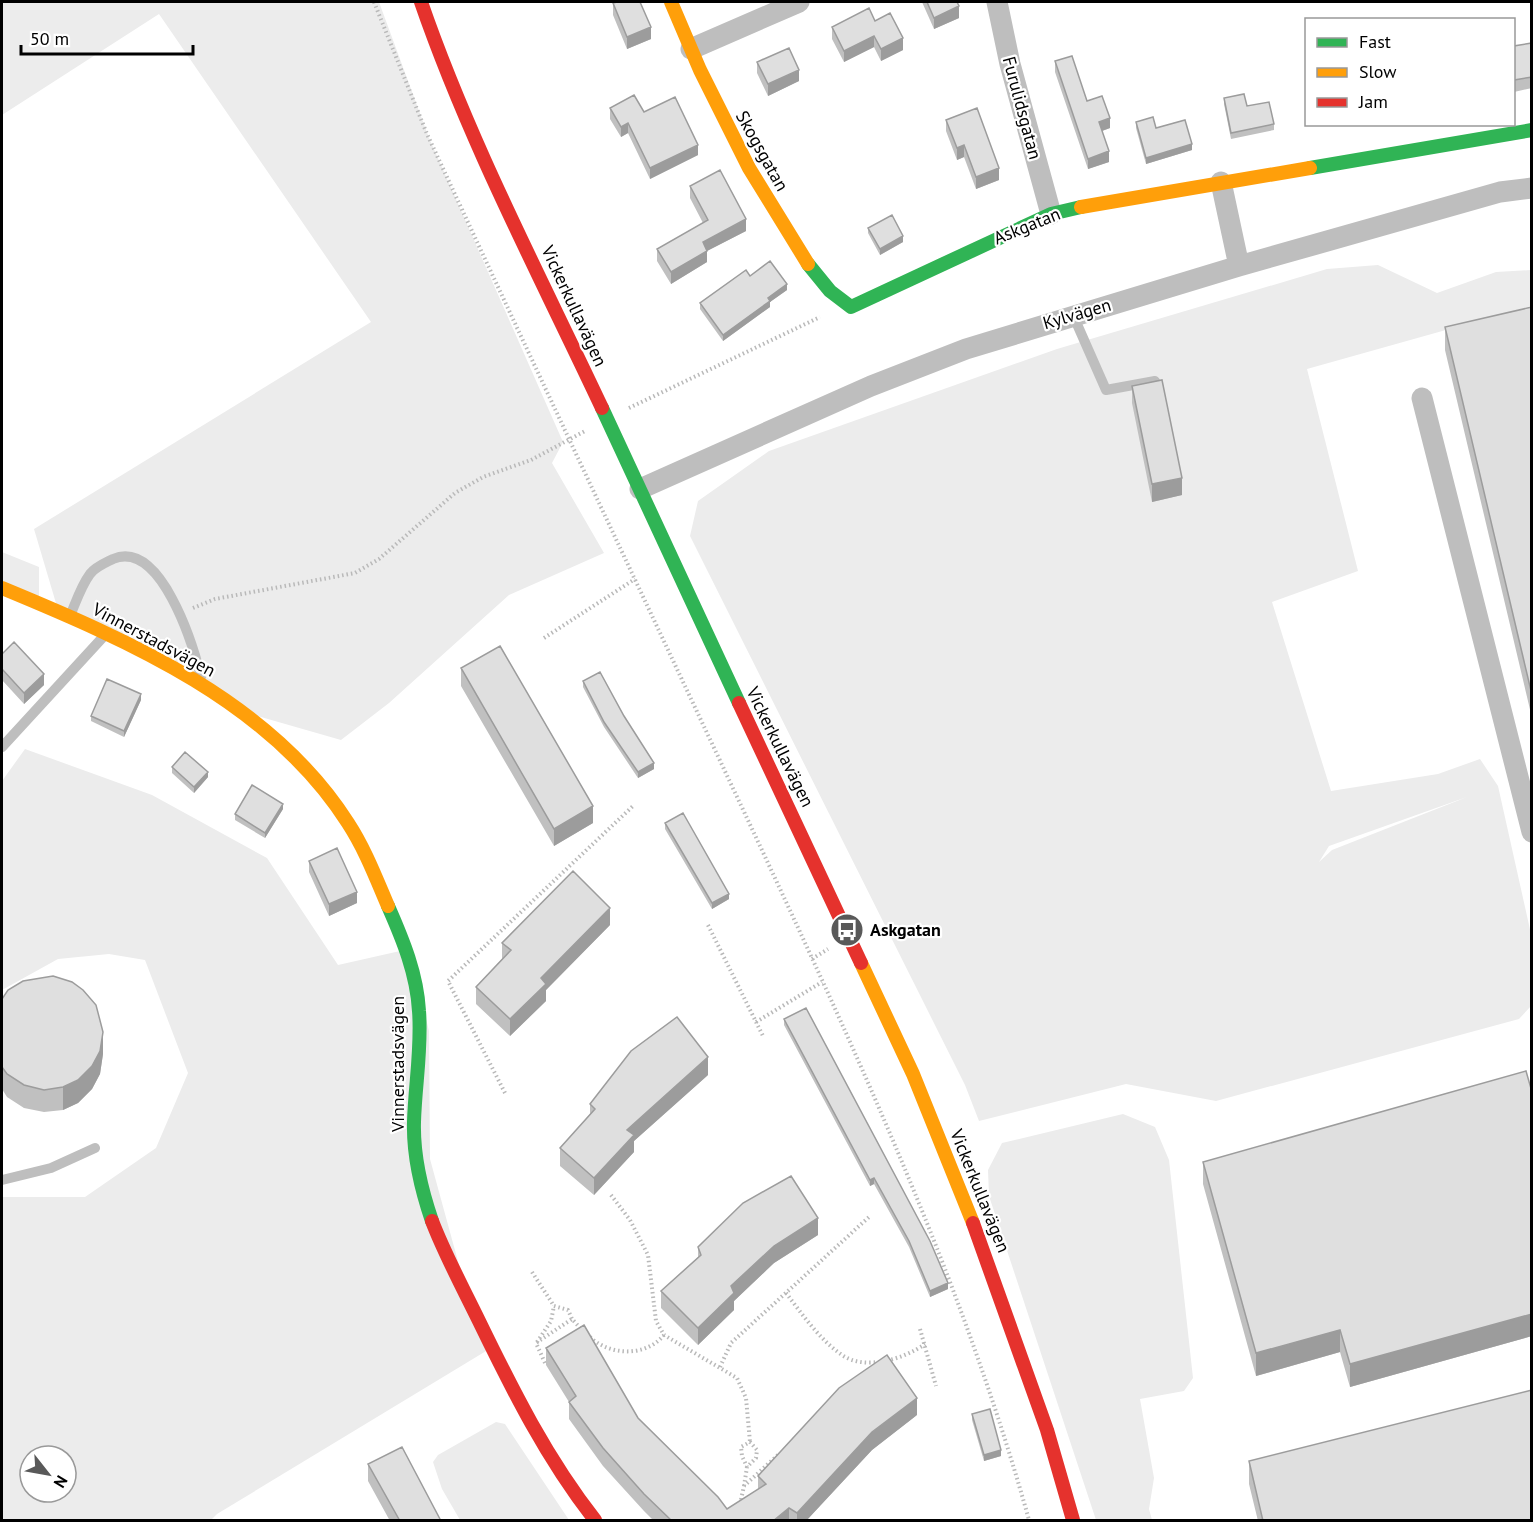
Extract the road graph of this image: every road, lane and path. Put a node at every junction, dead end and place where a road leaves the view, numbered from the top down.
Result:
1 (374, 2) edge
2 (421, 2) edge
3 (671, 2) edge
4 (799, 2) edge
5 (997, 2) edge
6 (690, 50) junction
7 (1532, 130) edge
8 (1221, 182) junction
9 (1532, 188) edge
10 (1051, 214) junction
11 (1239, 266) junction
12 (844, 304) junction
13 (1073, 315) junction
14 (1155, 381) edge
15 (1422, 398) dead end
16 (607, 418) junction
17 (570, 440) junction
18 (640, 489) junction
19 (635, 579) junction
20 (2, 588) edge
21 (179, 614) junction
22 (70, 616) junction
23 (107, 634) junction
24 (544, 638) dead end
25 (203, 686) junction
26 (2, 747) edge
27 (633, 806) dead end
28 (1532, 832) edge
29 (708, 925) dead end
30 (831, 947) dead end
31 (812, 959) junction
32 (822, 982) junction
33 (756, 1022) junction
34 (763, 1036) dead end
35 (505, 1093) dead end
36 (94, 1148) dead end
37 (2, 1180) edge
38 (611, 1196) dead end
39 (869, 1217) dead end
40 (532, 1272) dead end
41 (786, 1293) junction
42 (554, 1306) junction
43 (572, 1318) junction
44 (921, 1329) dead end
45 (664, 1335) junction
46 (536, 1343) junction
47 (925, 1344) junction
48 (545, 1363) edge
49 (720, 1367) junction
50 (936, 1386) dead end
51 (750, 1442) junction
52 (780, 1453) edge
53 (747, 1467) junction
54 (744, 1486) junction
55 (740, 1509) edge
56 (596, 1521) edge
57 (1029, 1521) edge
58 (1073, 1521) edge

1 - 17 path
2 - 16 street, Vickerkullavägen
3 - 6 street, Skogsgatan
4 - 6 street
5 - 10 street, Furulidsgatan
6 - 12 street, Skogsgatan
7 - 8 street, Askgatan
8 - 10 street, Askgatan
8 - 11 street
9 - 11 street, Kylvägen
10 - 12 street, Askgatan
11 - 13 street, Kylvägen
12 - 16 path
13 - 14 lane
13 - 18 street, Kylvägen
15 - 28 street
16 - 17 path
16 - 18 street, Vickerkullavägen
17 - 19 path
17 - 21 path
18 - 58 street, Vickerkullavägen
19 - 24 path
19 - 31 path
20 - 22 street, Vinnerstadsvägen
21 - 22 lane
21 - 25 lane
22 - 23 street, Vinnerstadsvägen
23 - 25 street, Vinnerstadsvägen
23 - 26 lane
25 - 56 street, Vinnerstadsvägen
27 - 35 path
29 - 33 path
30 - 31 path
31 - 32 path
32 - 33 path
32 - 57 path
33 - 34 path
36 - 37 lane
38 - 45 path
39 - 41 path
40 - 42 path
41 - 47 path
41 - 49 path
42 - 43 path
42 - 46 path
43 - 45 path
43 - 46 path
44 - 47 path
45 - 49 path
46 - 48 path
47 - 50 path
49 - 51 path
51 - 53 path
51 - 53 path
52 - 54 path
53 - 54 path
54 - 55 path

